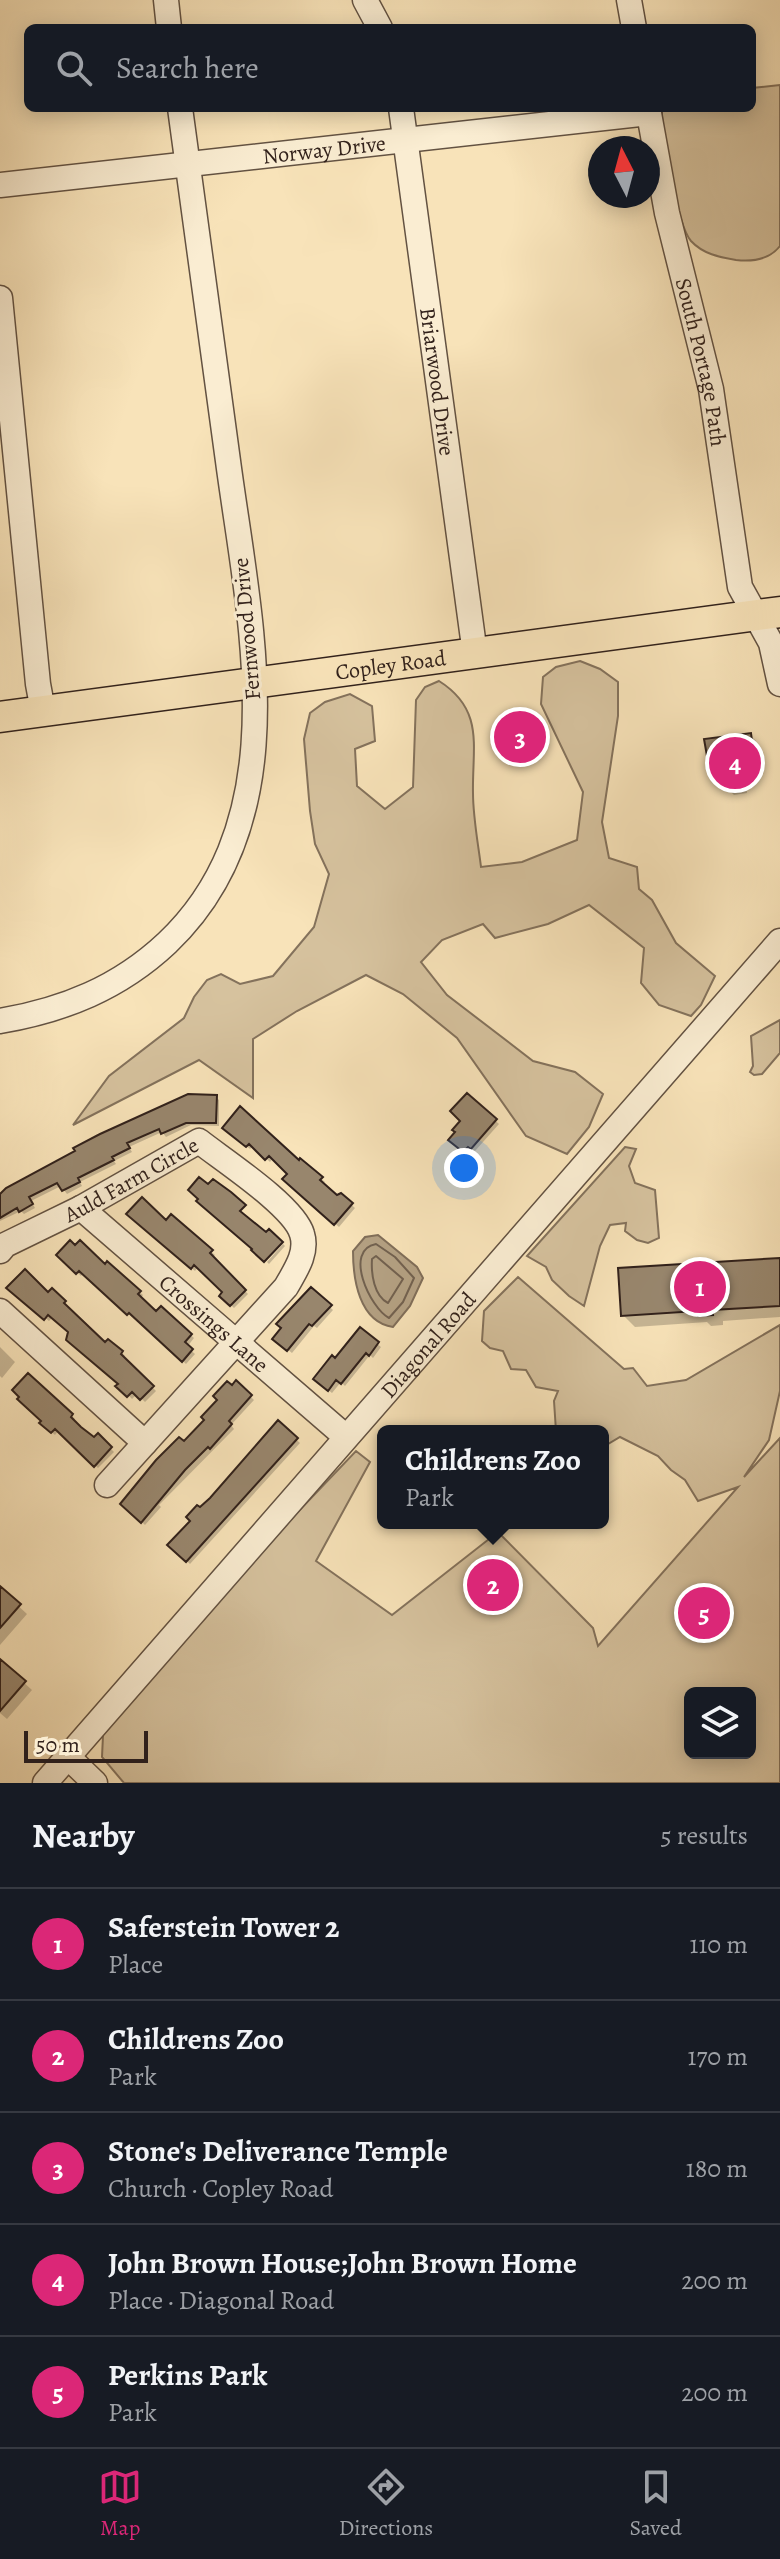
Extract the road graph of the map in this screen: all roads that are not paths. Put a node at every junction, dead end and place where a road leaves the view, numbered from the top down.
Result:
1 (166, 0) edge
2 (365, 0) edge
3 (629, 0) edge
4 (169, 24) edge
5 (378, 24) edge
6 (633, 24) edge
7 (181, 112) edge
8 (402, 112) edge
9 (633, 112) edge
10 (649, 112) edge
11 (406, 141) junction
12 (188, 163) junction
13 (0, 185) edge
14 (0, 298) edge
15 (769, 614) edge
16 (475, 654) junction
17 (255, 682) junction
18 (780, 684) edge
19 (43, 711) junction
20 (0, 717) edge
21 (780, 941) edge
22 (0, 1021) edge
23 (81, 1208) junction
24 (0, 1251) edge
25 (0, 1311) edge
26 (236, 1342) junction
27 (346, 1437) junction
28 (145, 1443) junction
29 (107, 1485) dead end
30 (68, 1757) junction
31 (45, 1783) edge
32 (95, 1783) edge

1 - 4 street
2 - 5 street
3 - 6 street
7 - 12 street, Fernwood Drive
8 - 11 street, Briarwood Drive
9 - 11 street, Norway Drive
10 - 15 street, South Portage Path
11 - 12 street, Norway Drive
11 - 16 street, Briarwood Drive
12 - 13 street, Norway Drive
12 - 17 street, Fernwood Drive
14 - 19 street
15 - 16 main road, Copley Road
15 - 18 street
16 - 17 main road, Copley Road
17 - 19 main road, Copley Road
17 - 22 street, Fernwood Drive
19 - 20 main road, Copley Road
21 - 27 street, Diagonal Road
23 - 24 street, Auld Farm Circle
23 - 26 street, Crossings Lane
23 - 26 street, Auld Farm Circle
25 - 28 street
26 - 27 street, Crossings Lane
26 - 28 street, Auld Farm Circle
27 - 30 street, Diagonal Road
28 - 29 street, Auld Farm Circle
30 - 31 street, Diagonal Road
30 - 32 street

